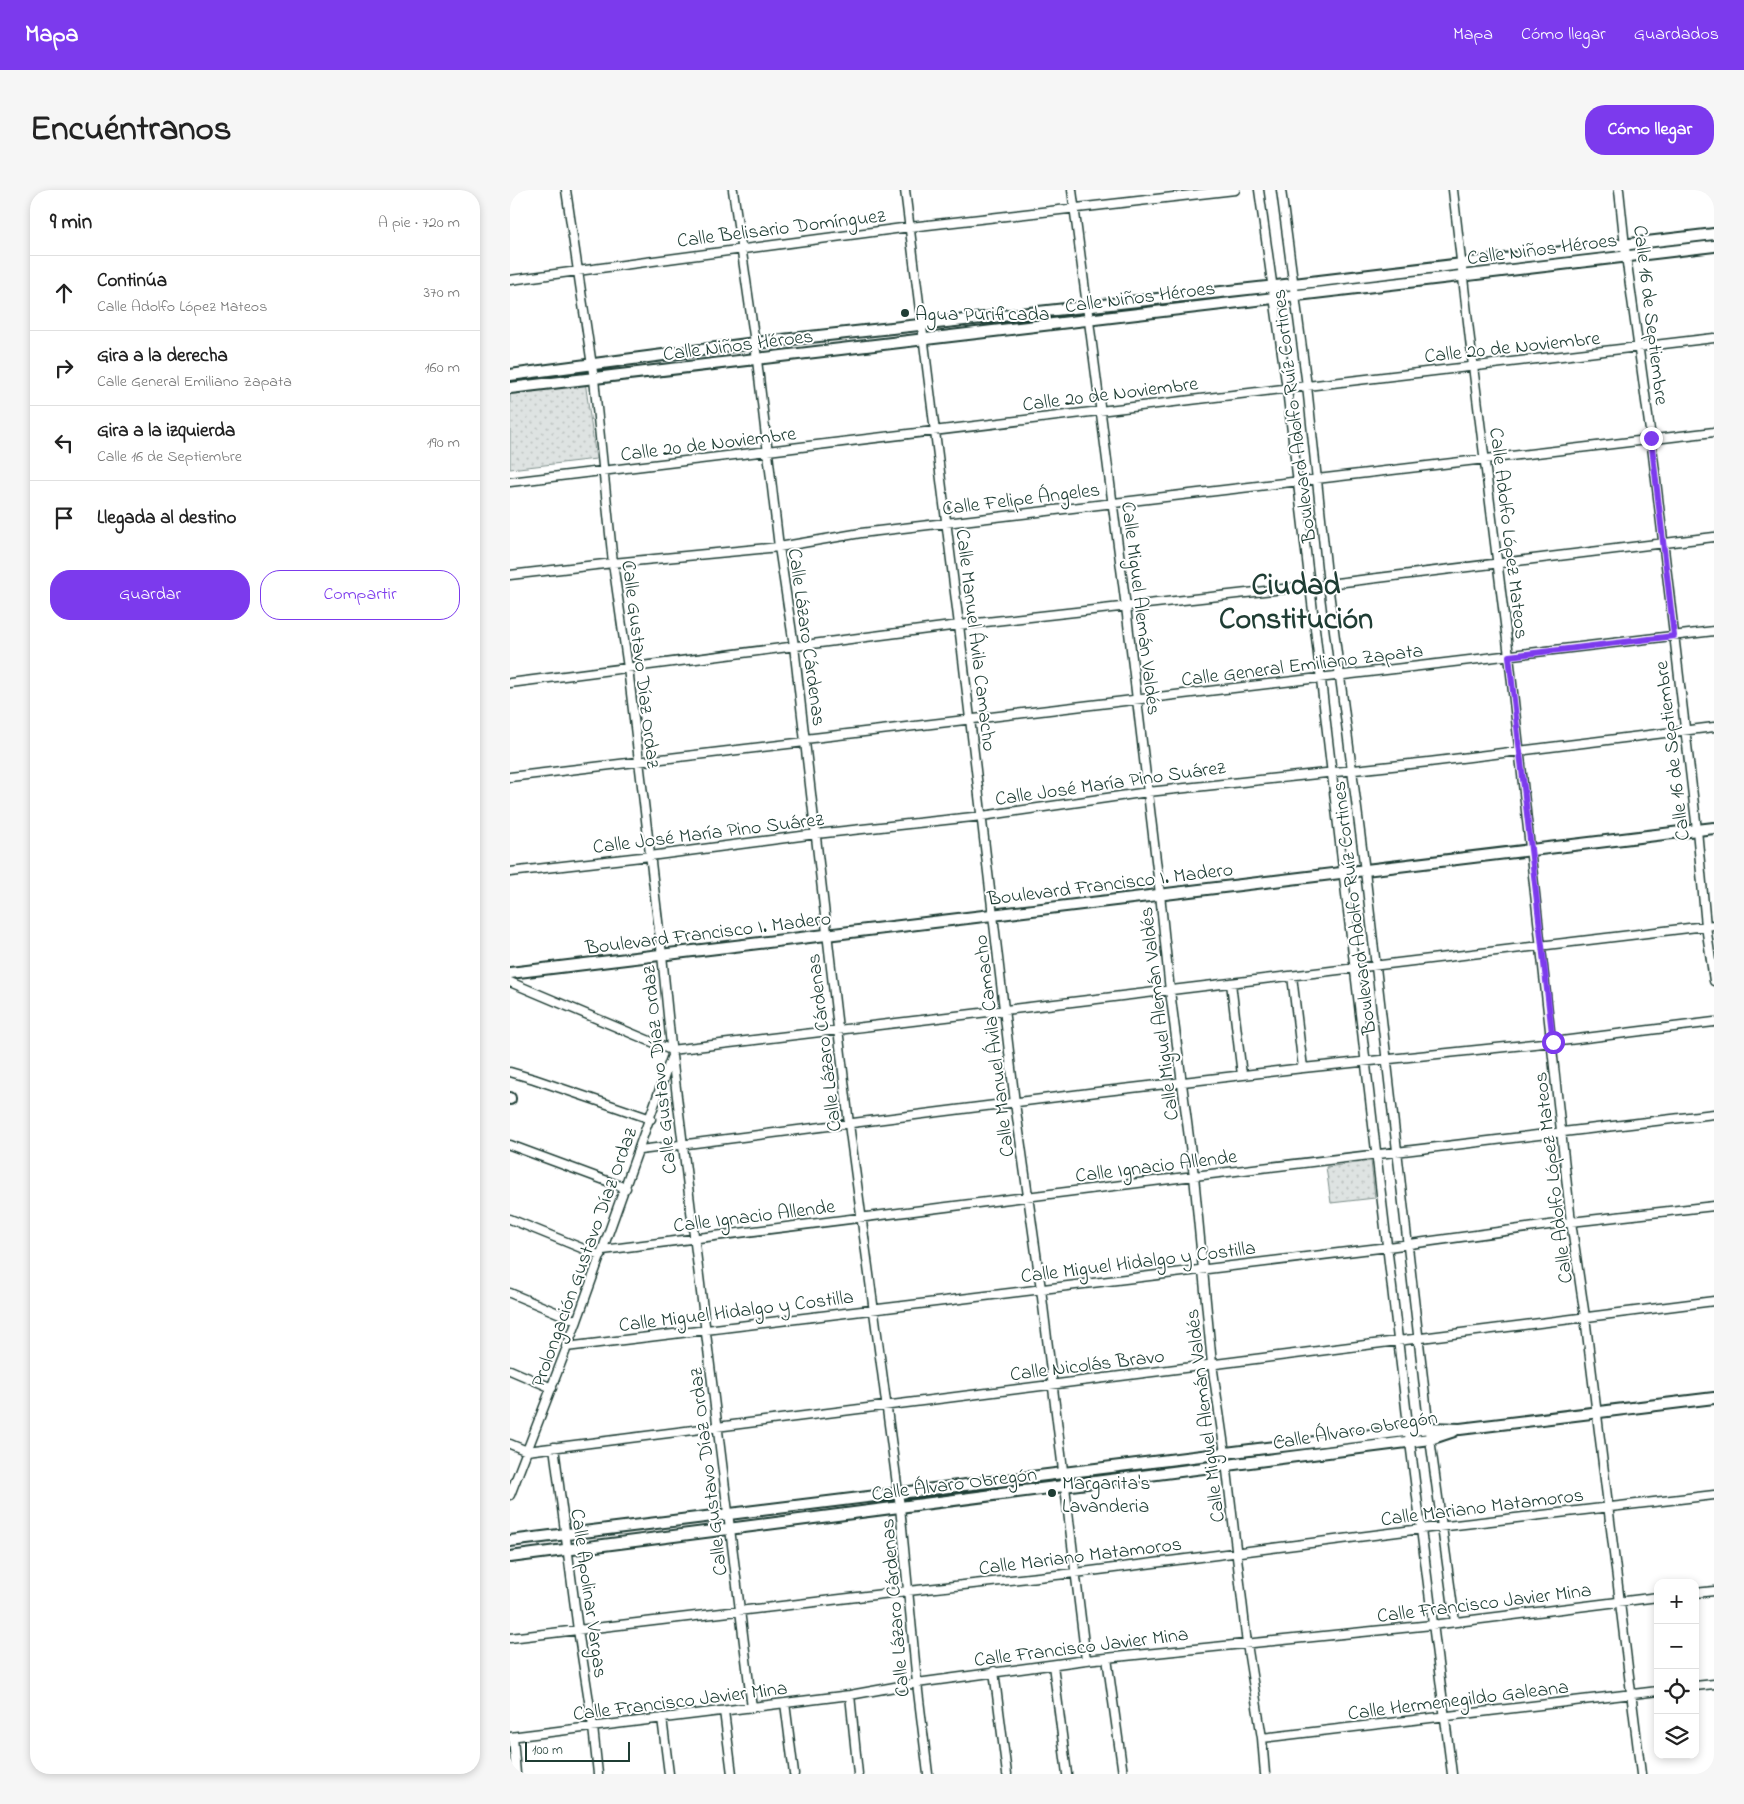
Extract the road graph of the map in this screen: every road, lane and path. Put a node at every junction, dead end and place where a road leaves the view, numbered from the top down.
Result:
1 (566, 190) edge
2 (733, 190) edge
3 (905, 190) edge
4 (1072, 190) edge
5 (1235, 190) edge
6 (1259, 190) edge
7 (1281, 190) edge
8 (1452, 190) edge
9 (1619, 190) edge
10 (1074, 210) junction
11 (910, 227) junction
12 (1714, 234) edge
13 (1625, 244) junction
14 (1714, 246) edge
15 (742, 248) junction
16 (1626, 256) junction
17 (1461, 263) junction
18 (579, 271) junction
19 (1463, 275) junction
20 (510, 280) edge
21 (1295, 289) junction
22 (1274, 292) junction
23 (1088, 308) junction
24 (1090, 320) junction
25 (922, 325) junction
26 (1714, 338) edge
27 (923, 340) junction
28 (755, 343) junction
29 (1639, 348) junction
30 (756, 360) junction
31 (592, 365) junction
32 (1472, 366) junction
33 (510, 375) edge
34 (594, 379) junction
35 (1307, 386) junction
36 (510, 388) edge
37 (1287, 389) junction
38 (1101, 411) junction
39 (934, 431) junction
40 (1714, 432) edge
41 (1651, 438) junction
42 (767, 452) junction
43 (1485, 459) junction
44 (603, 472) junction
45 (1317, 480) junction
46 (510, 482) edge
47 (1298, 482) junction
48 (1113, 504) junction
49 (946, 523) junction
50 (1714, 538) edge
51 (1664, 544) junction
52 (779, 547) junction
53 (612, 563) junction
54 (1498, 563) junction
55 (510, 576) edge
56 (1328, 584) junction
57 (1310, 586) junction
58 (1126, 607) junction
59 (959, 625) junction
60 (1714, 631) edge
61 (1674, 636) junction
62 (794, 646) junction
63 (1509, 656) junction
64 (628, 668) junction
65 (1341, 676) junction
66 (1322, 678) junction
67 (510, 683) edge
68 (1137, 700) junction
69 (970, 720) junction
70 (1714, 727) edge
71 (1684, 731) junction
72 (805, 742) junction
73 (1519, 750) junction
74 (639, 762) junction
75 (1352, 769) junction
76 (1333, 772) junction
77 (510, 777) edge
78 (1148, 792) junction
79 (982, 816) junction
80 (1714, 828) edge
81 (1697, 830) junction
82 (816, 834) junction
83 (1530, 849) junction
84 (650, 856) junction
85 (1365, 871) junction
86 (510, 872) edge
87 (1344, 873) junction
88 (1160, 894) junction
89 (993, 914) junction
90 (1710, 926) edge
91 (827, 936) junction
92 (1541, 946) junction
93 (662, 955) junction
94 (1376, 966) junction
95 (1356, 968) junction
96 (510, 973) edge
97 (1292, 976) junction
98 (1714, 981) edge
99 (510, 982) edge
100 (1231, 983) junction
101 (1170, 991) junction
102 (1004, 1011) junction
103 (1714, 1022) edge
104 (837, 1031) junction
105 (1553, 1042) junction
106 (672, 1054) junction
107 (1388, 1060) junction
108 (1366, 1062) junction
109 (1304, 1068) junction
110 (510, 1072) edge
111 (1242, 1075) junction
112 (1182, 1082) junction
113 (1015, 1103) junction
114 (1714, 1114) edge
115 (651, 1119) junction
116 (848, 1124) junction
117 (1562, 1133) junction
118 (683, 1144) junction
119 (510, 1145) edge
120 (640, 1150) junction
121 (1397, 1151) junction
122 (1377, 1154) junction
123 (1194, 1176) junction
124 (626, 1188) junction
125 (1028, 1198) junction
126 (1714, 1206) edge
127 (510, 1218) edge
128 (862, 1218) junction
129 (1571, 1222) junction
130 (694, 1238) junction
131 (1408, 1244) junction
132 (1388, 1247) junction
133 (602, 1253) junction
134 (1204, 1270) junction
135 (1041, 1288) junction
136 (510, 1293) edge
137 (1714, 1301) edge
138 (874, 1309) junction
139 (1585, 1318) junction
140 (577, 1321) junction
141 (706, 1330) junction
142 (1419, 1338) junction
143 (1399, 1341) junction
144 (566, 1347) junction
145 (1212, 1364) junction
146 (510, 1370) edge
147 (1053, 1384) junction
148 (552, 1388) junction
149 (1714, 1398) edge
150 (888, 1405) junction
151 (1596, 1412) junction
152 (718, 1426) junction
153 (1429, 1428) junction
154 (1460, 1429) junction
155 (1409, 1430) junction
156 (1430, 1439) junction
157 (1410, 1442) junction
158 (510, 1444) edge
159 (554, 1447) junction
160 (527, 1451) junction
161 (1225, 1453) junction
162 (1226, 1465) junction
163 (1063, 1473) junction
164 (1065, 1486) junction
165 (899, 1493) junction
166 (510, 1495) edge
167 (1714, 1495) edge
168 (900, 1507) junction
169 (1608, 1507) junction
170 (728, 1514) junction
171 (1441, 1527) junction
172 (730, 1529) junction
173 (1421, 1529) junction
174 (565, 1534) junction
175 (510, 1541) edge
176 (567, 1550) junction
177 (1236, 1552) junction
178 (510, 1557) edge
179 (1075, 1573) junction
180 (1714, 1590) edge
181 (908, 1591) junction
182 (1699, 1592) edge
183 (1654, 1598) edge
184 (1620, 1602) junction
185 (740, 1612) junction
186 (1455, 1622) junction
187 (1432, 1625) junction
188 (578, 1630) junction
189 (510, 1638) edge
190 (1247, 1644) junction
191 (1108, 1658) junction
192 (1086, 1660) junction
193 (1053, 1664) junction
194 (994, 1672) junction
195 (916, 1683) junction
196 (1714, 1684) edge
197 (1699, 1686) edge
198 (1654, 1691) edge
199 (1631, 1694) junction
200 (850, 1695) junction
201 (785, 1703) junction
202 (752, 1708) junction
203 (724, 1711) junction
204 (1445, 1717) junction
205 (662, 1718) junction
206 (593, 1727) junction
207 (511, 1737) edge
208 (1262, 1738) junction
209 (516, 1774) edge
210 (598, 1774) edge
211 (669, 1774) edge
212 (732, 1774) edge
213 (794, 1774) edge
214 (858, 1774) edge
215 (928, 1774) edge
216 (1007, 1774) edge
217 (1067, 1774) edge
218 (1123, 1774) edge
219 (1265, 1774) edge
220 (1452, 1774) edge
221 (1641, 1774) edge

1 - 18 street, Calle Gustavo Díaz Ordaz
2 - 15 street, Calle Lázaro Cárdenas
3 - 11 street, Calle Manuel Ávila Camacho
4 - 10 street, Calle Miguel Alemán Valdés
5 - 10 street, Calle Belisario Domínguez
6 - 22 street, Boulevard Adolfo Ruíz Cortines
7 - 21 street, Boulevard Adolfo Ruíz Cortines
8 - 17 street, Calle Adolfo López Mateos
9 - 13 street, Calle 16 de Septiembre
10 - 11 street, Calle Belisario Domínguez
10 - 23 street, Calle Miguel Alemán Valdés
11 - 15 street, Calle Belisario Domínguez
11 - 25 street, Calle Manuel Ávila Camacho
12 - 13 street, Calle Niños Héroes
13 - 16 street, Calle 16 de Septiembre
13 - 17 street, Calle Niños Héroes
14 - 16 street, Calle Niños Héroes
15 - 18 street, Calle Belisario Domínguez
15 - 28 street, Calle Lázaro Cárdenas
16 - 19 street, Calle Niños Héroes
16 - 29 street, Calle 16 de Septiembre
17 - 19 street, Calle Adolfo López Mateos
17 - 21 street, Calle Niños Héroes
18 - 20 street, Calle Belisario Domínguez
18 - 31 street, Calle Gustavo Díaz Ordaz
19 - 21 street, Calle Niños Héroes
19 - 32 street, Calle Adolfo López Mateos
21 - 22 street, Calle Niños Héroes
21 - 35 street, Boulevard Adolfo Ruíz Cortines
22 - 23 street, Calle Niños Héroes
22 - 24 street, Calle Niños Héroes
22 - 37 street, Boulevard Adolfo Ruíz Cortines
23 - 24 street, Calle Miguel Alemán Valdés
23 - 25 street, Calle Niños Héroes
24 - 27 street, Calle Niños Héroes
24 - 38 street, Calle Miguel Alemán Valdés
25 - 27 street, Calle Manuel Ávila Camacho
25 - 28 street, Calle Niños Héroes
26 - 29 street, Calle 20 de Noviembre
27 - 30 street, Calle Niños Héroes
27 - 39 street, Calle Manuel Ávila Camacho
28 - 30 street, Calle Lázaro Cárdenas
28 - 31 street, Calle Niños Héroes
29 - 32 street, Calle 20 de Noviembre
29 - 41 street, Calle 16 de Septiembre
30 - 34 street, Calle Niños Héroes
30 - 42 street, Calle Lázaro Cárdenas
31 - 33 street, Calle Niños Héroes
31 - 34 street, Calle Gustavo Díaz Ordaz
32 - 35 street, Calle 20 de Noviembre
32 - 43 street, Calle Adolfo López Mateos
34 - 36 street, Calle Niños Héroes
34 - 44 street, Calle Gustavo Díaz Ordaz
35 - 37 street, Calle 20 de Noviembre
35 - 45 street, Boulevard Adolfo Ruíz Cortines
37 - 38 street, Calle 20 de Noviembre
37 - 47 street, Boulevard Adolfo Ruíz Cortines
38 - 39 street, Calle 20 de Noviembre
38 - 48 street, Calle Miguel Alemán Valdés
39 - 42 street, Calle 20 de Noviembre
39 - 49 street, Calle Manuel Ávila Camacho
40 - 41 street, Calle Felipe Ángeles
41 - 43 street, Calle Felipe Ángeles
41 - 51 street, Calle 16 de Septiembre
42 - 44 street, Calle 20 de Noviembre
42 - 52 street, Calle Lázaro Cárdenas
43 - 45 street, Calle Felipe Ángeles
43 - 54 street, Calle Adolfo López Mateos
44 - 46 street, Calle 20 de Noviembre
44 - 53 street, Calle Gustavo Díaz Ordaz
45 - 47 street, Calle Felipe Ángeles
45 - 56 street, Boulevard Adolfo Ruíz Cortines
47 - 48 street, Calle Felipe Ángeles
47 - 57 street, Boulevard Adolfo Ruíz Cortines
48 - 49 street, Calle Felipe Ángeles
48 - 58 street, Calle Miguel Alemán Valdés
49 - 52 street, Calle Felipe Ángeles
49 - 59 street, Calle Manuel Ávila Camacho
50 - 51 street
51 - 54 street
51 - 61 street, Calle 16 de Septiembre
52 - 53 street, Calle Felipe Ángeles
52 - 62 street, Calle Lázaro Cárdenas
53 - 55 street, Calle Felipe Ángeles
53 - 64 street, Calle Gustavo Díaz Ordaz
54 - 56 street
54 - 63 street, Calle Adolfo López Mateos
56 - 57 street
56 - 65 street, Boulevard Adolfo Ruíz Cortines
57 - 58 street
57 - 66 street, Boulevard Adolfo Ruíz Cortines
58 - 59 street
58 - 68 street, Calle Miguel Alemán Valdés
59 - 62 street
59 - 69 street, Calle Manuel Ávila Camacho
60 - 61 street, Calle General Emiliano Zapata
61 - 63 street, Calle General Emiliano Zapata
61 - 71 street, Calle 16 de Septiembre
62 - 64 street
62 - 72 street, Calle Lázaro Cárdenas
63 - 65 street, Calle General Emiliano Zapata
63 - 73 street, Calle Adolfo López Mateos
64 - 67 street
64 - 74 street, Calle Gustavo Díaz Ordaz
65 - 66 street, Calle General Emiliano Zapata
65 - 75 street, Boulevard Adolfo Ruíz Cortines
66 - 68 street, Calle General Emiliano Zapata
66 - 76 street, Boulevard Adolfo Ruíz Cortines
68 - 69 street, Calle General Emiliano Zapata
68 - 78 street, Calle Miguel Alemán Valdés
69 - 72 street, Calle General Emiliano Zapata
69 - 79 street, Calle Manuel Ávila Camacho
70 - 71 street, Calle José María Pino Suárez
71 - 73 street, Calle José María Pino Suárez
71 - 81 street, Calle 16 de Septiembre
72 - 74 street, Calle General Emiliano Zapata
72 - 82 street, Calle Lázaro Cárdenas
73 - 75 street, Calle José María Pino Suárez
73 - 83 street, Calle Adolfo López Mateos
74 - 77 street, Calle General Emiliano Zapata
74 - 84 street, Calle Gustavo Díaz Ordaz
75 - 76 street, Calle José María Pino Suárez
75 - 85 street, Boulevard Adolfo Ruíz Cortines
76 - 78 street, Calle José María Pino Suárez
76 - 87 street, Boulevard Adolfo Ruíz Cortines
78 - 79 street, Calle José María Pino Suárez
78 - 88 street, Calle Miguel Alemán Valdés
79 - 82 street, Calle José María Pino Suárez
79 - 89 street, Calle Manuel Ávila Camacho
80 - 81 street, Boulevard Francisco I. Madero
81 - 83 street, Boulevard Francisco I. Madero
81 - 90 street, Calle 16 de Septiembre
82 - 84 street, Calle José María Pino Suárez
82 - 91 street, Calle Lázaro Cárdenas
83 - 85 street, Boulevard Francisco I. Madero
83 - 92 street, Calle Adolfo López Mateos
84 - 86 street, Calle José María Pino Suárez
84 - 93 street, Calle Gustavo Díaz Ordaz
85 - 87 street, Boulevard Francisco I. Madero
85 - 94 street, Boulevard Adolfo Ruíz Cortines
87 - 88 street, Boulevard Francisco I. Madero
87 - 95 street, Boulevard Adolfo Ruíz Cortines
88 - 89 street, Boulevard Francisco I. Madero
88 - 101 street, Calle Miguel Alemán Valdés
89 - 91 street, Boulevard Francisco I. Madero
89 - 102 street, Calle Manuel Ávila Camacho
90 - 92 street
90 - 98 street, Calle 16 de Septiembre
91 - 93 street, Boulevard Francisco I. Madero
91 - 104 street, Calle Lázaro Cárdenas
92 - 94 street
92 - 105 street, Calle Adolfo López Mateos
93 - 96 street, Boulevard Francisco I. Madero
93 - 106 street, Calle Gustavo Díaz Ordaz
94 - 95 street
94 - 107 street, Boulevard Adolfo Ruíz Cortines
95 - 97 street
95 - 108 street, Boulevard Adolfo Ruíz Cortines
97 - 100 street
97 - 109 street
99 - 106 street
100 - 101 street
100 - 111 street
101 - 102 street
101 - 112 street, Calle Miguel Alemán Valdés
102 - 104 street
102 - 113 street, Calle Manuel Ávila Camacho
103 - 105 street
104 - 106 street
104 - 116 street, Calle Lázaro Cárdenas
105 - 107 street
105 - 117 street, Calle Adolfo López Mateos
106 - 115 street, Prolongación Gustavo Díaz Ordaz
106 - 118 street, Calle Gustavo Díaz Ordaz
107 - 108 street
107 - 121 street, Boulevard Adolfo Ruíz Cortines
108 - 109 street
108 - 122 street, Boulevard Adolfo Ruíz Cortines
109 - 111 street
110 - 115 street
111 - 112 street
112 - 113 street
112 - 123 street, Calle Miguel Alemán Valdés
113 - 116 street
113 - 125 street, Calle Manuel Ávila Camacho
114 - 117 street, Calle Ignacio Allende
115 - 120 street, Prolongación Gustavo Díaz Ordaz
116 - 118 street
116 - 128 street, Calle Lázaro Cárdenas
117 - 121 street, Calle Ignacio Allende
117 - 129 street, Calle Adolfo López Mateos
118 - 120 street
118 - 130 street, Calle Gustavo Díaz Ordaz
119 - 124 street
120 - 124 street, Prolongación Gustavo Díaz Ordaz
121 - 122 street, Calle Ignacio Allende
121 - 131 street, Boulevard Adolfo Ruíz Cortines
122 - 123 street, Calle Ignacio Allende
122 - 132 street, Boulevard Adolfo Ruíz Cortines
123 - 125 street, Calle Ignacio Allende
123 - 134 street, Calle Miguel Alemán Valdés
124 - 133 street, Prolongación Gustavo Díaz Ordaz
125 - 128 street, Calle Ignacio Allende
125 - 135 street, Calle Manuel Ávila Camacho
126 - 129 street, Calle Miguel Hidalgo y Costilla
127 - 133 street
128 - 130 street, Calle Ignacio Allende
128 - 138 street, Calle Lázaro Cárdenas
129 - 131 street, Calle Miguel Hidalgo y Costilla
129 - 139 street, Calle Adolfo López Mateos
130 - 133 street, Calle Ignacio Allende
130 - 141 street, Calle Gustavo Díaz Ordaz
131 - 132 street, Calle Miguel Hidalgo y Costilla
131 - 142 street, Boulevard Adolfo Ruíz Cortines
132 - 134 street, Calle Miguel Hidalgo y Costilla
132 - 143 street, Boulevard Adolfo Ruíz Cortines
133 - 140 street, Prolongación Gustavo Díaz Ordaz
134 - 135 street, Calle Miguel Hidalgo y Costilla
134 - 145 street, Calle Miguel Alemán Valdés
135 - 138 street, Calle Miguel Hidalgo y Costilla
135 - 147 street, Calle Manuel Ávila Camacho
136 - 140 street
137 - 139 street, Calle Nicolás Bravo
138 - 141 street, Calle Miguel Hidalgo y Costilla
138 - 150 street, Calle Lázaro Cárdenas
139 - 142 street, Calle Nicolás Bravo
139 - 151 street, Calle Adolfo López Mateos
140 - 144 street, Prolongación Gustavo Díaz Ordaz
141 - 144 street, Calle Miguel Hidalgo y Costilla
141 - 152 street, Calle Gustavo Díaz Ordaz
142 - 143 street, Calle Nicolás Bravo
142 - 153 street, Boulevard Adolfo Ruíz Cortines
143 - 145 street, Calle Nicolás Bravo
143 - 155 street, Boulevard Adolfo Ruíz Cortines
144 - 148 street, Prolongación Gustavo Díaz Ordaz
145 - 147 street, Calle Nicolás Bravo
145 - 161 street, Calle Miguel Alemán Valdés
146 - 148 street
147 - 150 street, Calle Nicolás Bravo
147 - 163 street, Calle Manuel Ávila Camacho
148 - 160 street, Prolongación Gustavo Díaz Ordaz
149 - 151 street, Calle Álvaro Obregón
150 - 152 street, Calle Nicolás Bravo
150 - 165 street, Calle Lázaro Cárdenas
151 - 154 street, Calle Álvaro Obregón
151 - 169 street, Calle Adolfo López Mateos
152 - 159 street, Calle Nicolás Bravo
152 - 170 street, Calle Gustavo Díaz Ordaz
153 - 154 street, Calle Álvaro Obregón
153 - 155 street, Calle Álvaro Obregón
153 - 156 street, Boulevard Adolfo Ruíz Cortines
154 - 156 street, Calle Álvaro Obregón
155 - 157 street, Boulevard Adolfo Ruíz Cortines
155 - 161 street, Calle Álvaro Obregón
156 - 157 street, Calle Álvaro Obregón
156 - 171 street, Boulevard Adolfo Ruíz Cortines
157 - 162 street, Calle Álvaro Obregón
157 - 173 street, Boulevard Adolfo Ruíz Cortines
158 - 160 street
159 - 160 street, Calle Nicolás Bravo
159 - 174 street, Calle Apolinar Vargas
160 - 166 street, Prolongación Gustavo Díaz Ordaz
161 - 162 street, Calle Miguel Alemán Valdés
161 - 163 street, Calle Álvaro Obregón
162 - 164 street, Calle Álvaro Obregón
162 - 177 street, Calle Miguel Alemán Valdés
163 - 164 street, Calle Manuel Ávila Camacho
163 - 165 street, Calle Álvaro Obregón
164 - 168 street, Calle Álvaro Obregón
164 - 179 street, Calle Manuel Ávila Camacho
165 - 168 street, Calle Lázaro Cárdenas
165 - 170 street, Calle Álvaro Obregón
167 - 169 street, Calle Mariano Matamoros
168 - 172 street, Calle Álvaro Obregón
168 - 181 street, Calle Lázaro Cárdenas
169 - 171 street, Calle Mariano Matamoros
169 - 184 street, Calle Adolfo López Mateos
170 - 172 street, Calle Gustavo Díaz Ordaz
170 - 174 street, Calle Álvaro Obregón
171 - 173 street, Calle Mariano Matamoros
171 - 186 street, Boulevard Adolfo Ruíz Cortines
172 - 176 street, Calle Álvaro Obregón
172 - 185 street, Calle Gustavo Díaz Ordaz
173 - 177 street, Calle Mariano Matamoros
173 - 187 street, Boulevard Adolfo Ruíz Cortines
174 - 175 street, Calle Álvaro Obregón
174 - 176 street, Calle Apolinar Vargas
176 - 178 street, Calle Álvaro Obregón
176 - 188 street, Calle Apolinar Vargas
177 - 179 street, Calle Mariano Matamoros
177 - 190 street, Calle Miguel Alemán Valdés
179 - 181 street, Calle Mariano Matamoros
179 - 192 street, Calle Manuel Ávila Camacho
180 - 182 street
181 - 185 street, Calle Mariano Matamoros
181 - 195 street, Calle Lázaro Cárdenas
183 - 184 street, Calle Francisco Javier Mina
184 - 186 street, Calle Francisco Javier Mina
184 - 199 street, Calle Adolfo López Mateos
185 - 188 street, Calle Mariano Matamoros
185 - 202 street, Calle Gustavo Díaz Ordaz
186 - 187 street, Calle Francisco Javier Mina
187 - 190 street, Calle Francisco Javier Mina
187 - 204 street, Boulevard Adolfo Ruíz Cortines
188 - 189 street, Calle Mariano Matamoros
188 - 206 street, Calle Apolinar Vargas
190 - 191 street, Calle Francisco Javier Mina
190 - 208 street, Calle Miguel Alemán Valdés
191 - 192 street, Calle Francisco Javier Mina
191 - 218 street
192 - 193 street, Calle Francisco Javier Mina
193 - 194 street, Calle Francisco Javier Mina
193 - 217 street
194 - 195 street, Calle Francisco Javier Mina
194 - 216 street
195 - 200 street, Calle Francisco Javier Mina
195 - 215 street, Calle Lázaro Cárdenas
196 - 197 street
198 - 199 street, Calle Hermenegildo Galeana
199 - 204 street, Calle Hermenegildo Galeana
199 - 221 street, Calle Adolfo López Mateos
200 - 201 street, Calle Francisco Javier Mina
200 - 214 street
201 - 202 street, Calle Francisco Javier Mina
201 - 213 street
202 - 203 street, Calle Francisco Javier Mina
203 - 205 street, Calle Francisco Javier Mina
203 - 212 street
204 - 208 street, Calle Hermenegildo Galeana
204 - 220 street, Boulevard Adolfo Ruíz Cortines
205 - 206 street, Calle Francisco Javier Mina
205 - 211 street
206 - 207 street, Calle Francisco Javier Mina
206 - 210 street, Calle Apolinar Vargas
207 - 209 street
208 - 219 street, Calle Miguel Alemán Valdés

